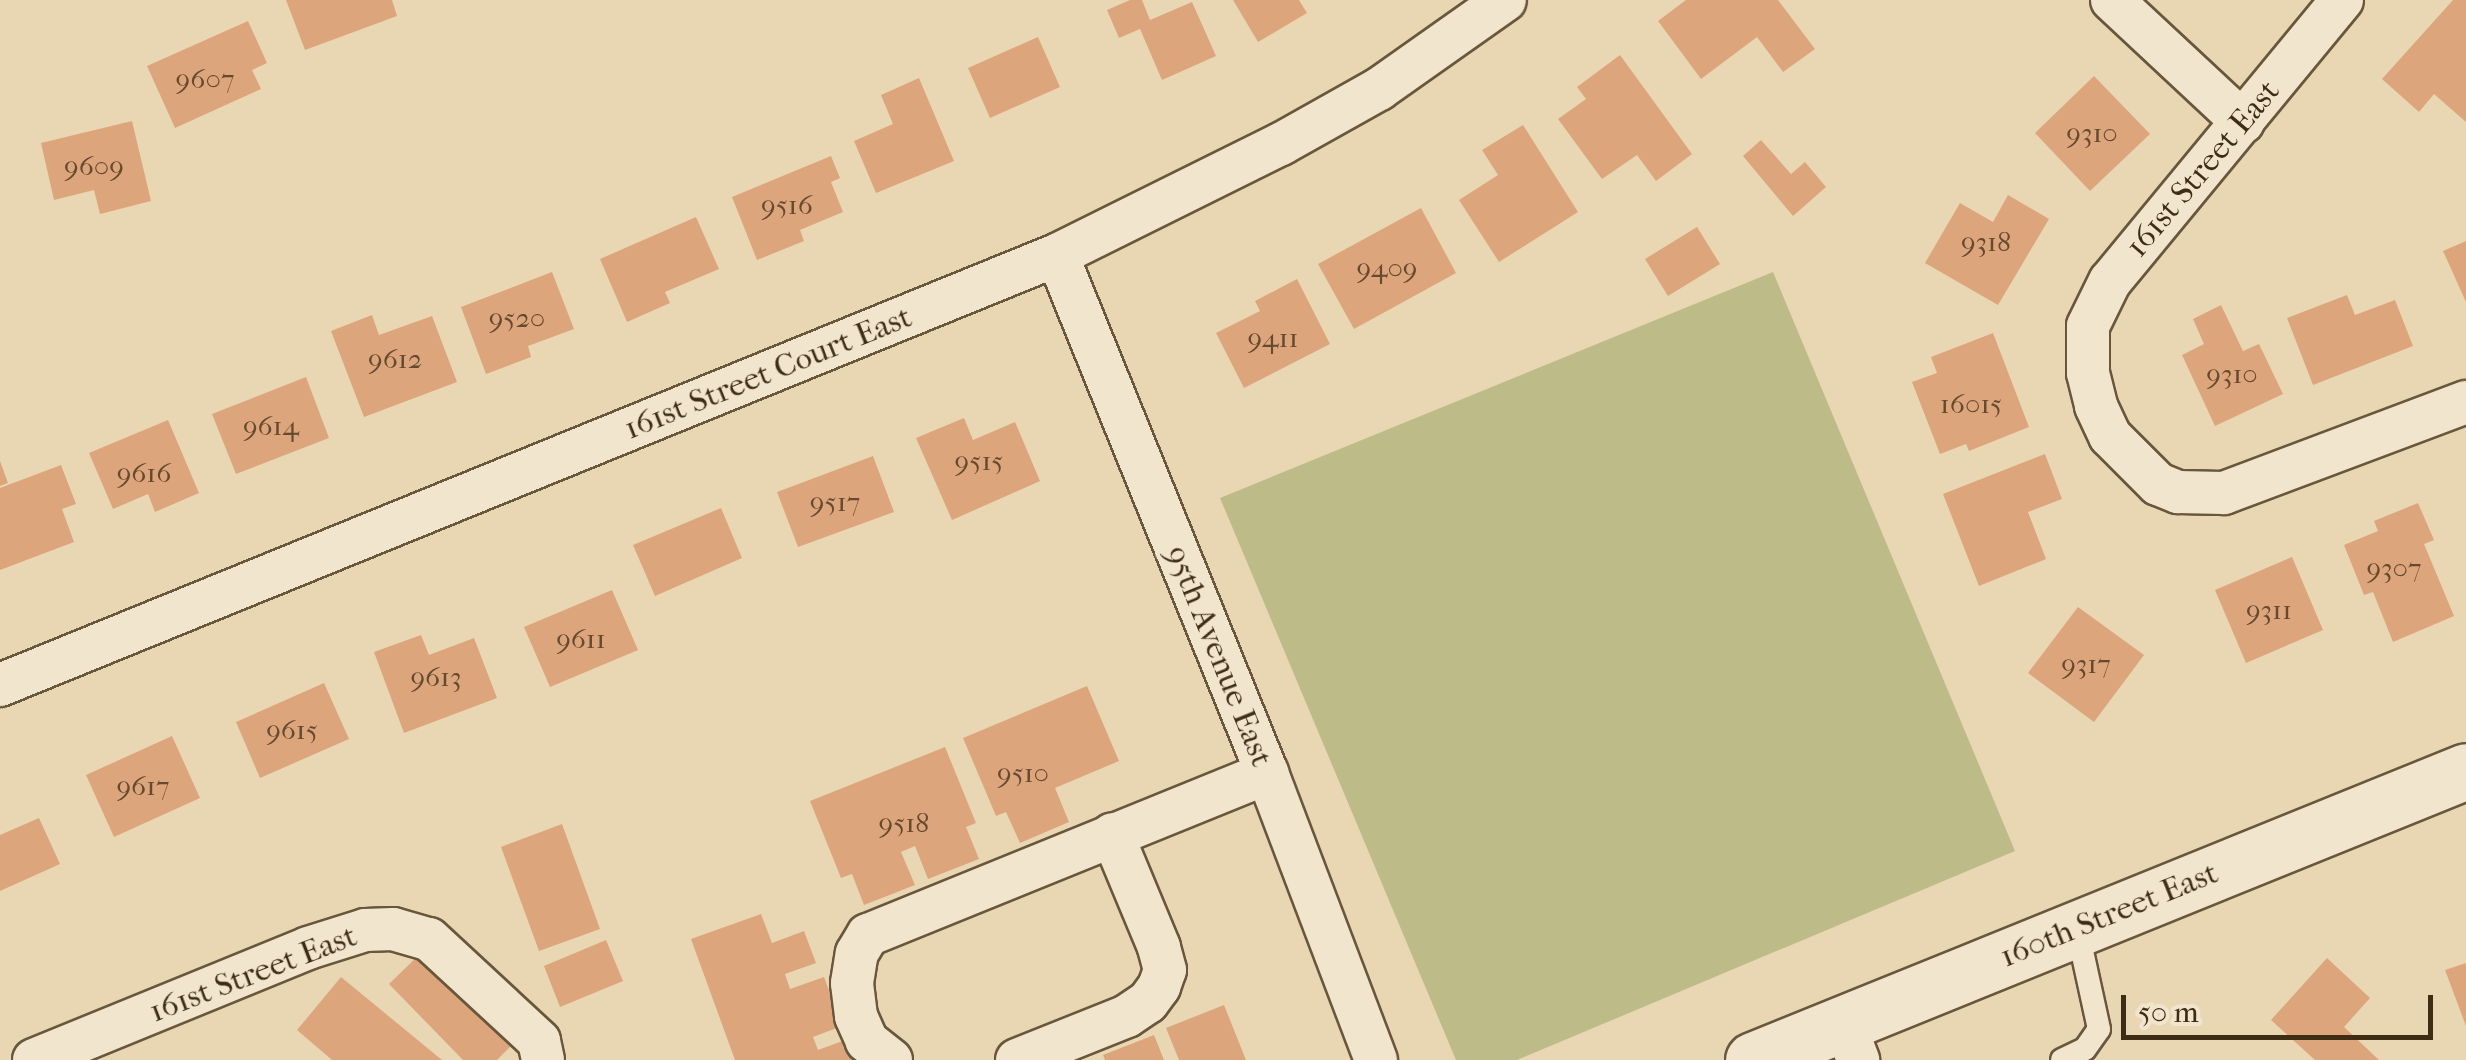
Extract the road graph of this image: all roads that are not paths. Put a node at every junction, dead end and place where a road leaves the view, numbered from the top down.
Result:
1 (1505, 0) edge
2 (2112, 0) edge
3 (2342, 0) edge
4 (2243, 122) junction
5 (1057, 255) junction
6 (2466, 402) edge
7 (0, 685) edge
8 (2466, 771) edge
9 (1266, 773) junction
10 (1112, 834) junction
11 (2077, 928) junction
12 (1851, 1041) edge
13 (34, 1060) edge
14 (543, 1060) edge
15 (891, 1060) edge
16 (1017, 1060) edge
17 (1376, 1060) edge
18 (1753, 1060) edge
19 (2062, 1060) edge

1 - 5 street, 161st Street Court East
2 - 4 street
3 - 4 street, 161st Street East
4 - 6 street, 161st Street East
5 - 7 street, 161st Street Court East
5 - 9 street, 95th Avenue East
8 - 11 main road, 160th Street East
9 - 10 street
9 - 17 street, 95th Avenue East
10 - 15 street
10 - 16 street
11 - 12 main road, 160th Street East
11 - 19 lane
12 - 18 main road, 160th Street East
13 - 14 street, 161st Street East

